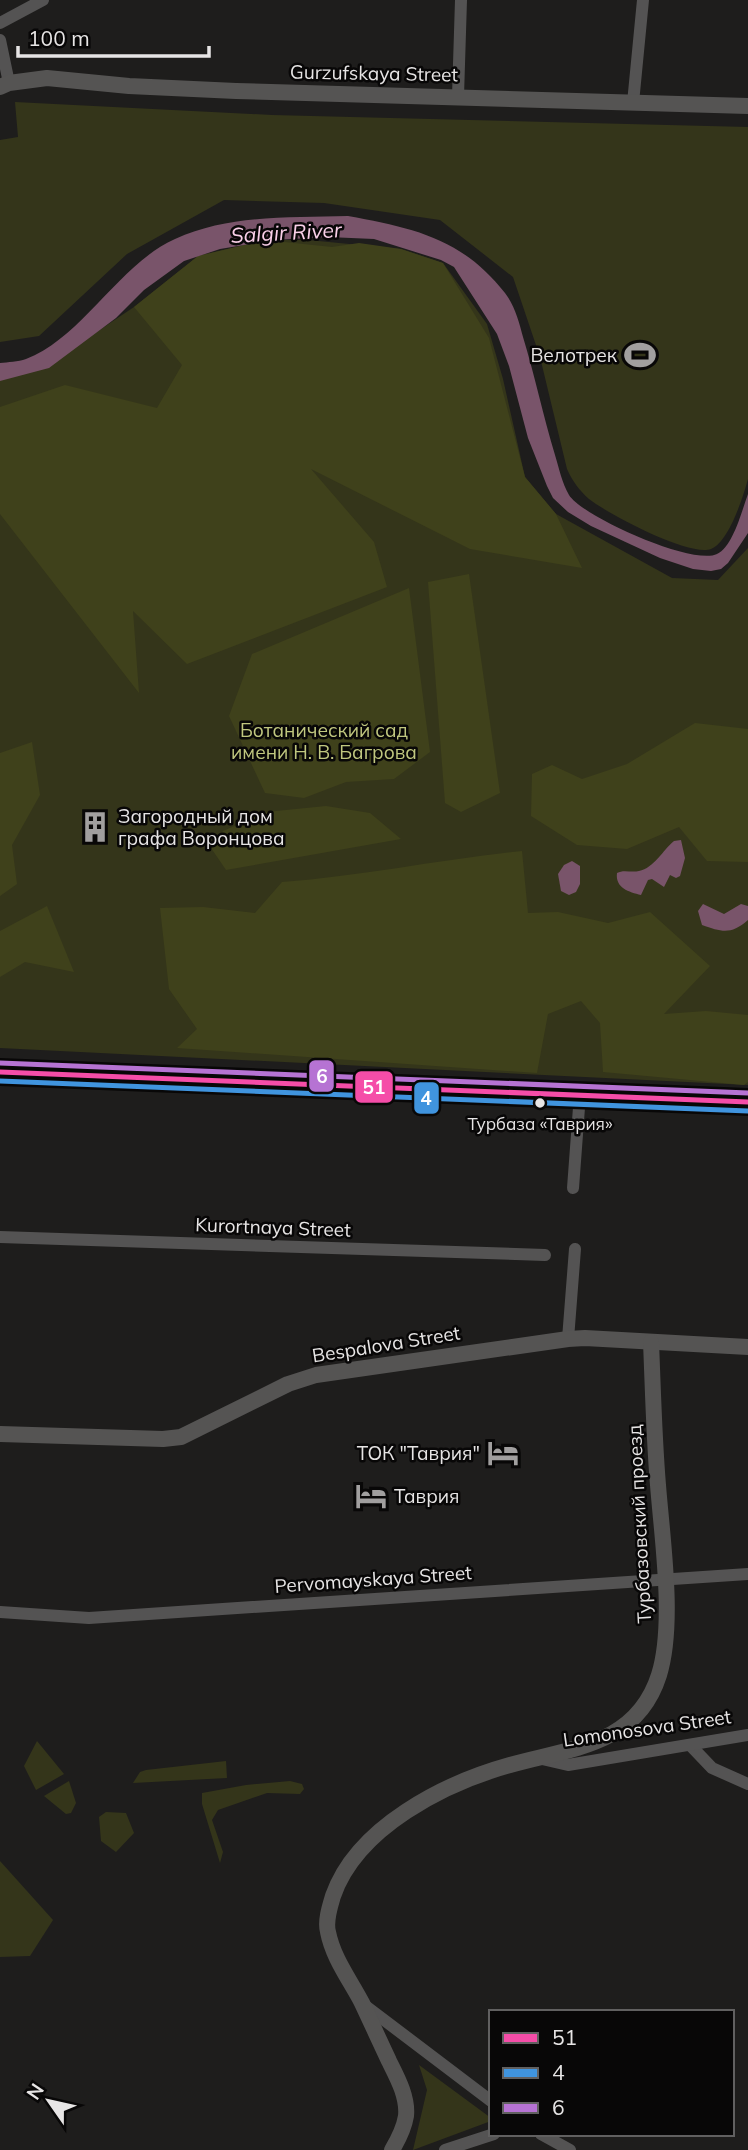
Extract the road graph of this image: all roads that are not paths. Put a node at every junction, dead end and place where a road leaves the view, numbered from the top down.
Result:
1 (43, 0) edge
2 (461, 0) edge
3 (643, 0) edge
4 (0, 23) edge
5 (0, 40) edge
6 (4, 85) edge
7 (458, 96) junction
8 (634, 103) junction
9 (748, 106) edge
10 (0, 1072) edge
11 (580, 1094) junction
12 (748, 1102) edge
13 (573, 1188) dead end
14 (0, 1237) edge
15 (575, 1249) dead end
16 (545, 1255) dead end
17 (568, 1339) junction
18 (651, 1342) junction
19 (748, 1347) edge
20 (0, 1434) edge
21 (748, 1574) edge
22 (665, 1578) junction
23 (0, 1612) edge
24 (748, 1734) edge
25 (691, 1746) junction
26 (539, 1758) junction
27 (748, 1784) edge
28 (362, 2003) junction
29 (489, 2099) edge
30 (489, 2136) edge
31 (545, 2136) edge
32 (392, 2150) edge
33 (445, 2150) edge
34 (570, 2150) edge

1 - 4 street
2 - 7 street
3 - 8 street
5 - 6 street
6 - 7 main road, Gurzufskaya Street
7 - 8 main road, Gurzufskaya Street
8 - 9 main road, Gurzufskaya Street
10 - 11 main road
11 - 12 main road
11 - 13 street
14 - 16 street, Kurortnaya Street
15 - 17 street
17 - 18 main road, Bespalova Street
17 - 20 main road, Bespalova Street
18 - 19 main road, Bespalova Street
18 - 22 main road, Турбазовский проезд
21 - 22 street, Pervomayskaya Street
22 - 23 street, Pervomayskaya Street
22 - 26 main road, Турбазовский проезд
24 - 25 street, Lomonosova Street
25 - 26 street, Lomonosova Street
25 - 27 street
26 - 28 main road, Lomonosova Street
28 - 29 street
28 - 32 main road, Lomonosova Street
30 - 33 street
31 - 34 street

